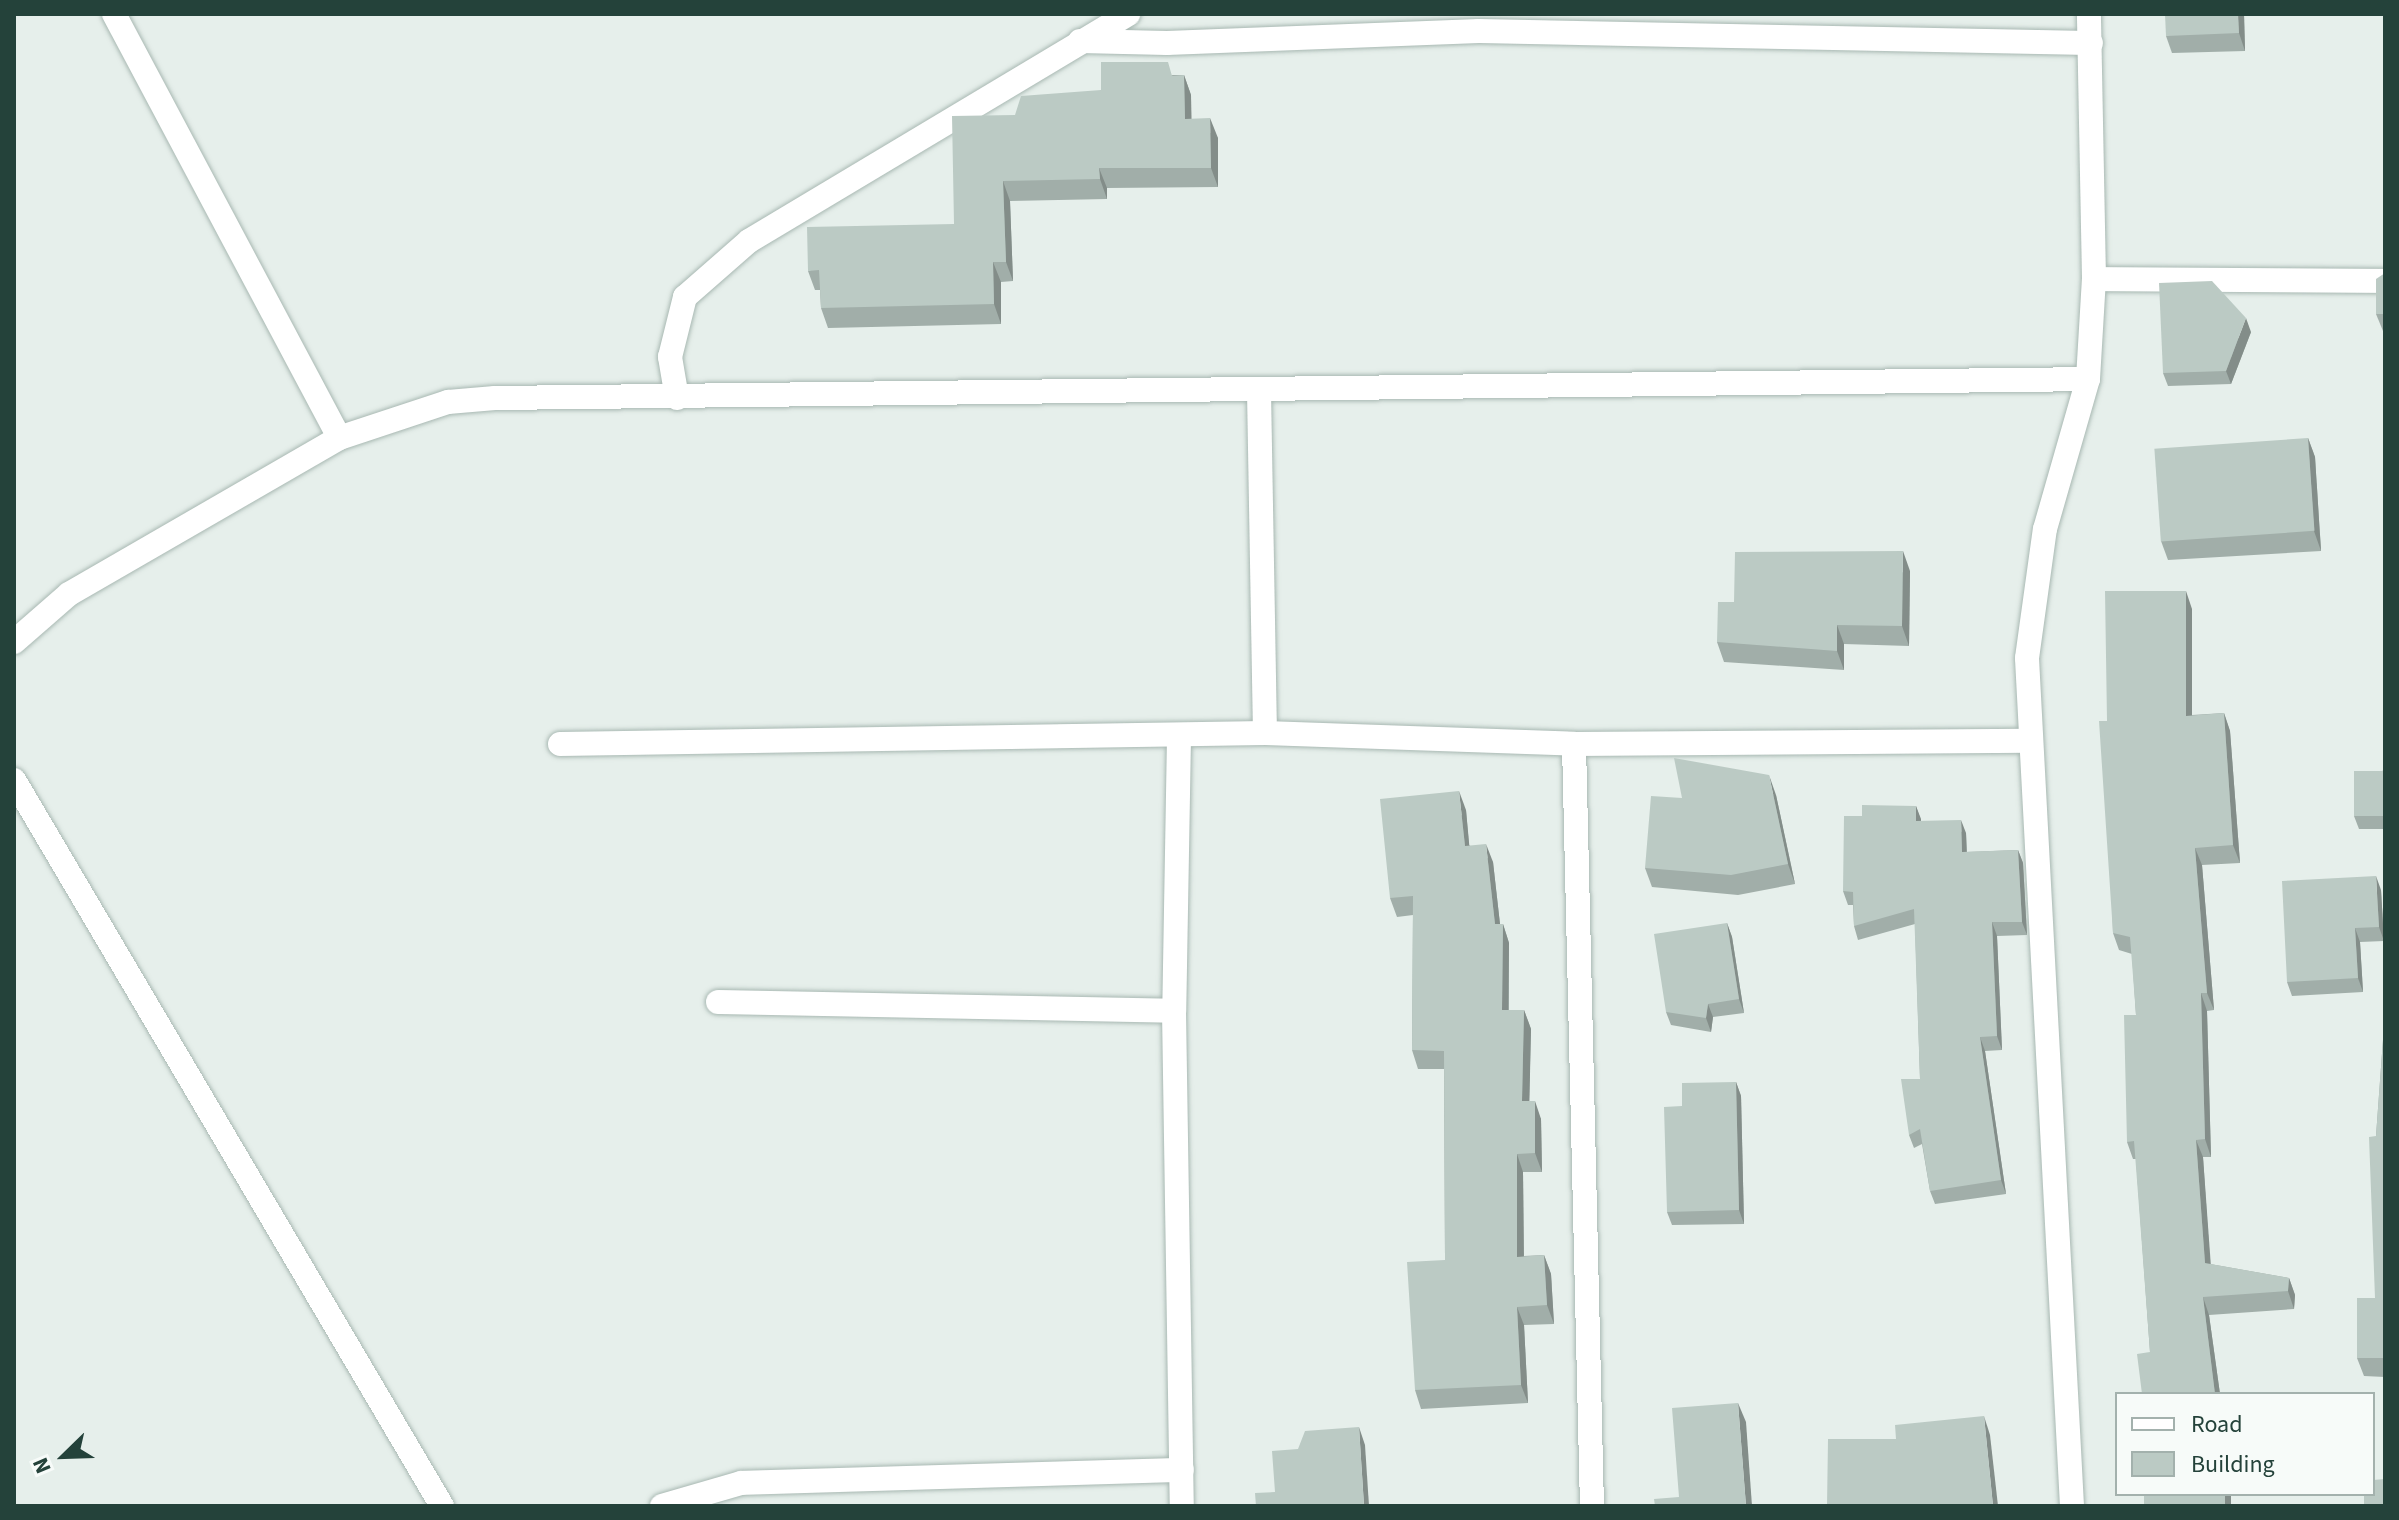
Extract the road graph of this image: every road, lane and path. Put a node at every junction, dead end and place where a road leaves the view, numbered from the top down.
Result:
1 (114, 14) edge
2 (1128, 14) edge
3 (2089, 14) edge
4 (1080, 41) junction
5 (2091, 43) junction
6 (2094, 279) junction
7 (2385, 281) edge
8 (2088, 379) junction
9 (1259, 391) junction
10 (677, 398) junction
11 (339, 438) junction
12 (14, 642) edge
13 (1265, 733) junction
14 (1179, 737) junction
15 (2030, 741) junction
16 (560, 744) dead end
17 (1574, 744) junction
18 (14, 780) edge
19 (718, 1002) dead end
20 (1174, 1011) junction
21 (1182, 1470) junction
22 (442, 1506) edge
23 (662, 1506) edge
24 (1182, 1506) edge
25 (1592, 1506) edge
26 (2072, 1506) edge

1 - 11 street
2 - 4 street
3 - 5 street
4 - 5 street
4 - 10 street
5 - 6 street
6 - 7 street
6 - 8 street
8 - 9 street
8 - 15 street
9 - 10 street
9 - 13 street
10 - 11 street
11 - 12 street
13 - 14 street
13 - 17 street
14 - 16 street
14 - 20 street
15 - 17 street
15 - 26 street
17 - 25 street
18 - 22 street
19 - 20 street
20 - 21 street
21 - 23 street
21 - 24 street

